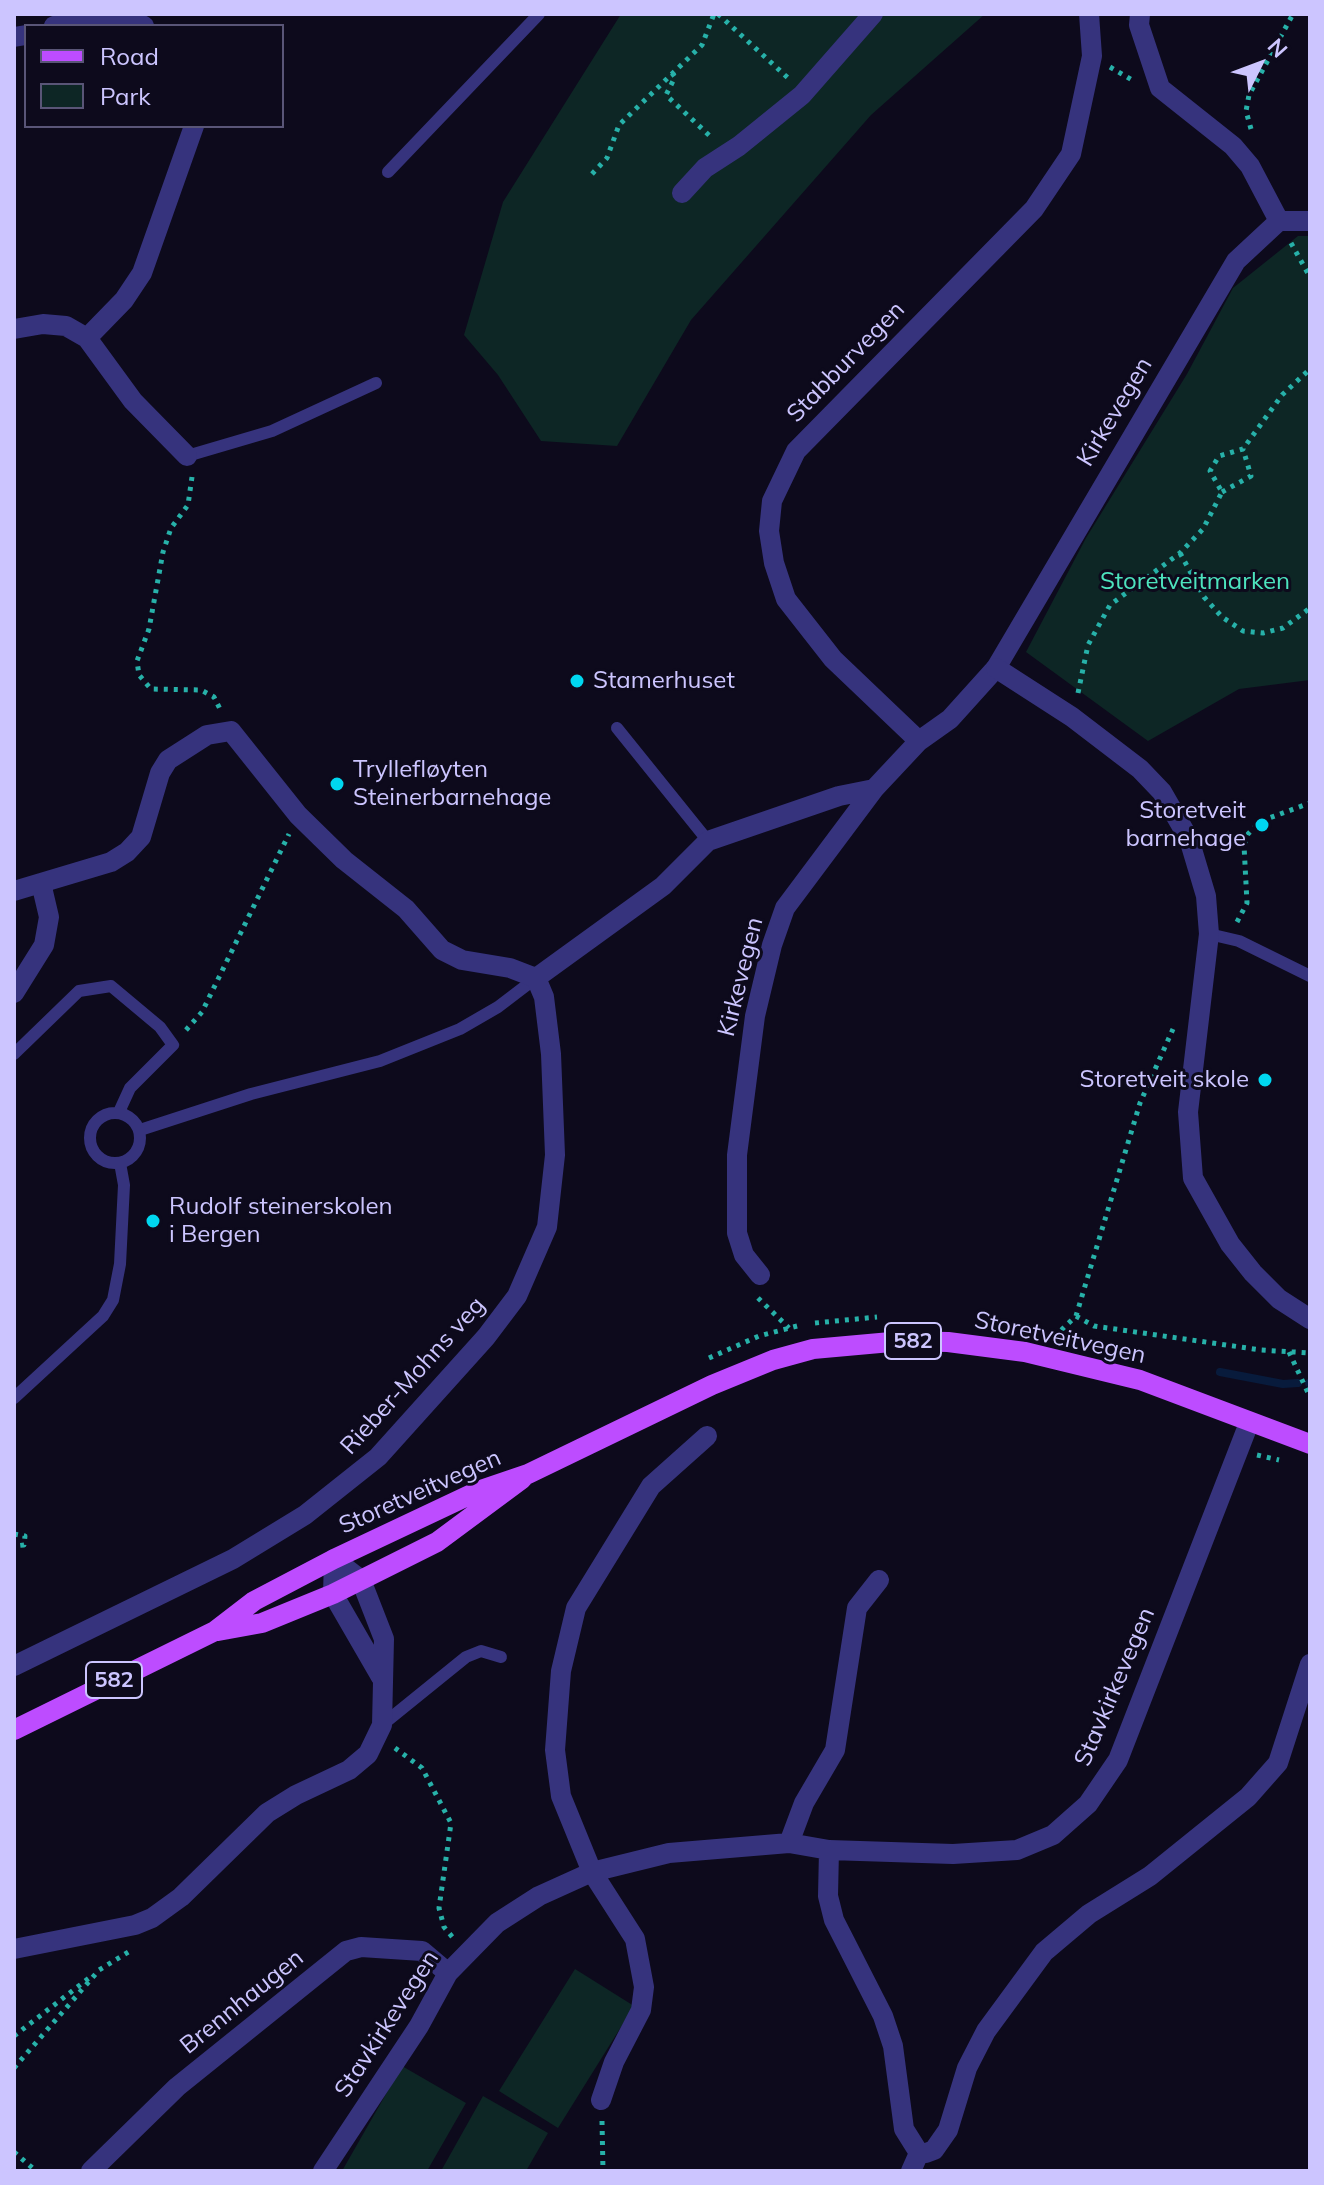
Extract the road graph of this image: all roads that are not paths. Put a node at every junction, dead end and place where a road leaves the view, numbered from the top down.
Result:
1 (122, 14) edge
2 (539, 14) edge
3 (873, 14) edge
4 (1089, 14) edge
5 (1140, 14) edge
6 (87, 15) edge
7 (60, 24) edge
8 (140, 24) edge
9 (193, 128) edge
10 (388, 172) dead end
11 (682, 193) dead end
12 (1279, 221) junction
13 (1310, 221) edge
14 (14, 329) edge
15 (87, 338) junction
16 (376, 383) dead end
17 (187, 456) joint
18 (996, 668) junction
19 (617, 728) dead end
20 (919, 741) junction
21 (874, 789) junction
22 (708, 841) junction
23 (41, 883) junction
24 (14, 891) edge
25 (1218, 935) junction
26 (1310, 976) edge
27 (536, 978) junction
28 (14, 993) edge
29 (14, 1054) edge
30 (119, 1112) junction
31 (140, 1130) junction
32 (120, 1163) junction
33 (760, 1275) dead end
34 (1310, 1319) edge
35 (14, 1398) edge
36 (1249, 1423) junction
37 (707, 1436) dead end
38 (1310, 1444) edge
39 (528, 1474) junction
40 (334, 1559) junction
41 (361, 1580) junction
42 (879, 1580) dead end
43 (333, 1594) junction
44 (215, 1631) junction
45 (501, 1657) dead end
46 (1310, 1664) edge
47 (14, 1666) edge
48 (381, 1677) junction
49 (14, 1730) edge
50 (379, 1733) junction
51 (789, 1843) junction
52 (829, 1850) junction
53 (592, 1872) junction
54 (14, 1949) edge
55 (448, 1973) junction
56 (601, 2100) road end
57 (915, 2162) edge
58 (91, 2171) edge
59 (323, 2171) edge

1 - 6 street
1 - 8 street
2 - 10 lane
3 - 11 street
4 - 20 street, Stabburvegen
5 - 12 street
6 - 7 street
9 - 15 street
12 - 13 street
12 - 18 street, Kirkevegen
14 - 15 street
15 - 17 street
16 - 17 lane
18 - 20 street, Kirkevegen
18 - 25 street
19 - 22 lane
20 - 21 street, Kirkevegen
21 - 22 street
21 - 33 street, Kirkevegen
22 - 27 street
23 - 24 street
23 - 27 street
23 - 28 street
25 - 26 lane
25 - 34 street
27 - 31 lane
27 - 47 street, Rieber-Mohns veg
29 - 30 lane
30 - 31 lane
30 - 32 lane
31 - 32 lane
32 - 35 lane
36 - 38 main road, Storetveitvegen / 582
36 - 39 main road, Storetveitvegen / 582
36 - 52 street, Stavkirkevegen
37 - 53 street
39 - 40 main road, Storetveitvegen / 582
39 - 41 main road, Storetveitvegen / 582
40 - 41 street
40 - 43 street, Storetveitvegen
40 - 44 main road, Storetveitvegen / 582
41 - 43 main road, Storetveitvegen / 582
41 - 48 street
42 - 51 street
43 - 44 main road, Storetveitvegen / 582
43 - 48 street
44 - 49 main road, Storetveitvegen / 582
45 - 50 lane
46 - 57 street
48 - 50 street
50 - 54 street
51 - 52 street, Stavkirkevegen
51 - 53 street, Stavkirkevegen
52 - 57 street
53 - 55 street, Stavkirkevegen
53 - 56 street
55 - 58 street, Brennhaugen
55 - 59 street, Stavkirkevegen

